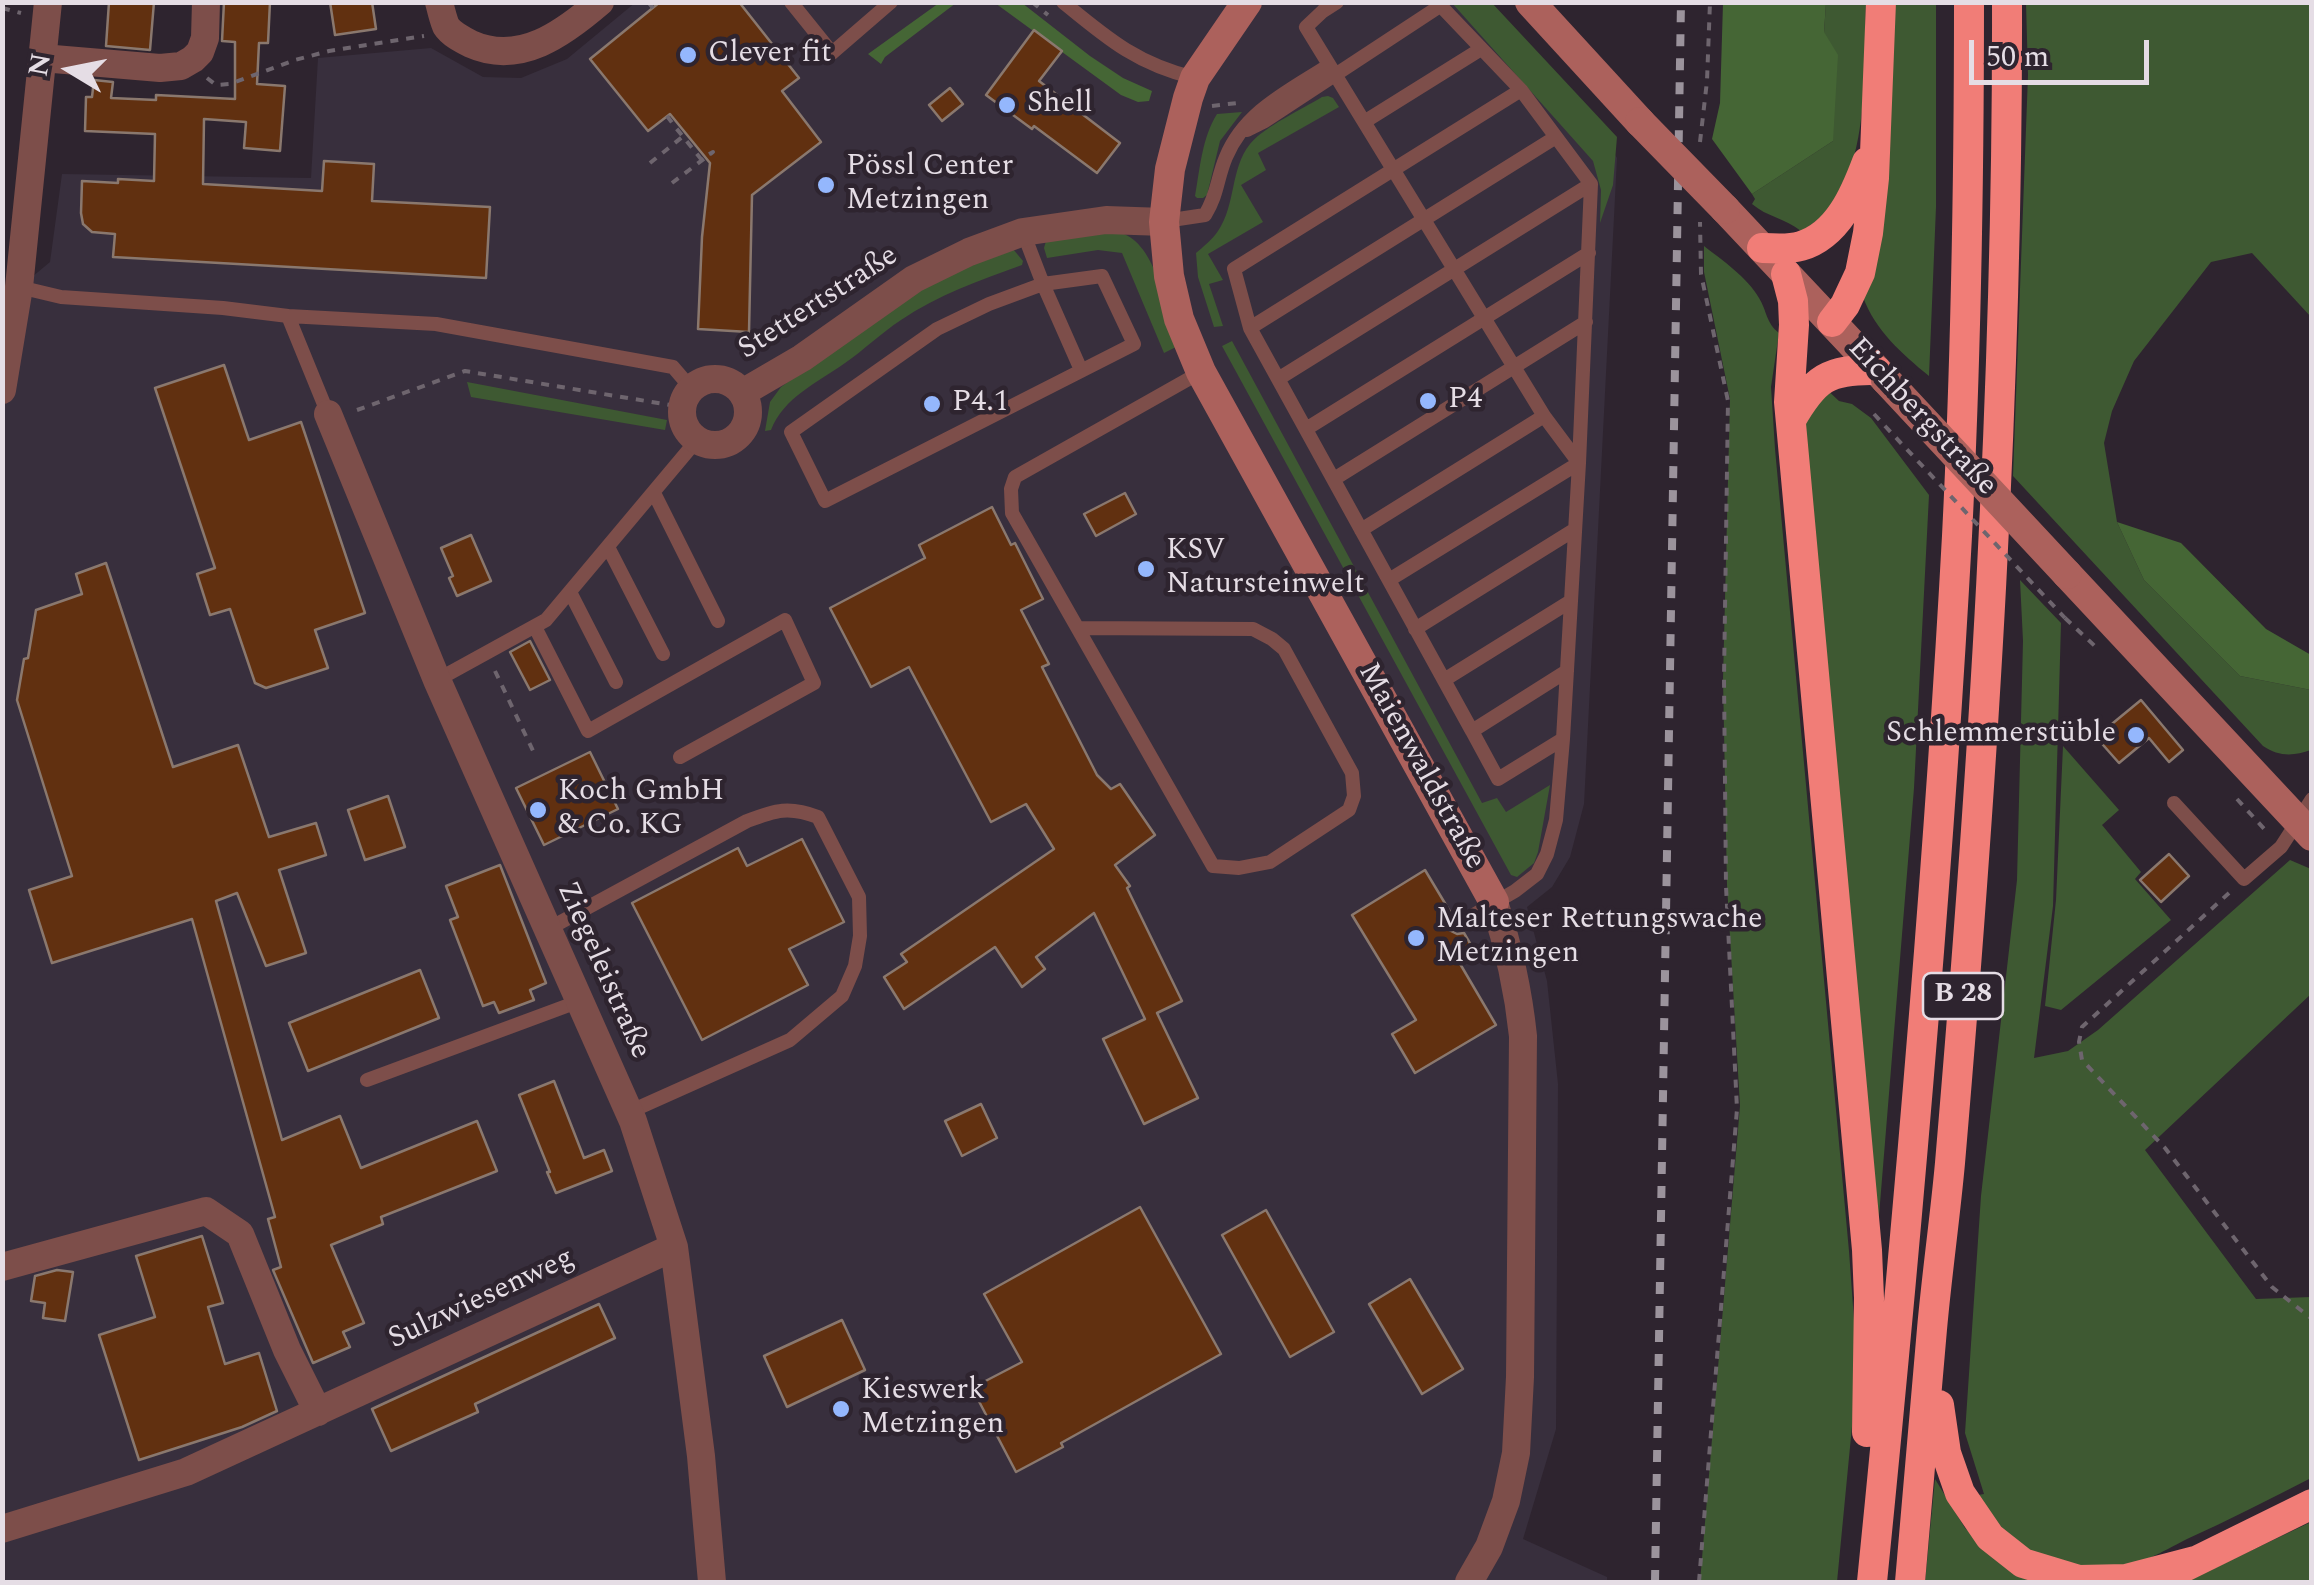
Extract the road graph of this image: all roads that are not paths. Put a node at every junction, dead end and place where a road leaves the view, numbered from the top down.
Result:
1 (206, 2) edge
2 (600, 2) edge
3 (791, 2) edge
4 (891, 2) edge
5 (1063, 2) edge
6 (1247, 2) edge
7 (1337, 2) edge
8 (1530, 2) edge
9 (1881, 2) edge
10 (1969, 2) edge
11 (2008, 2) edge
12 (1438, 4) edge
13 (35, 8) edge
14 (443, 16) edge
15 (1481, 49) junction
16 (42, 58) junction
17 (1332, 70) junction
18 (1192, 88) junction
19 (1521, 90) junction
20 (1364, 122) junction
21 (1876, 135) junction
22 (1556, 137) junction
23 (1393, 170) junction
24 (1591, 184) junction
25 (1424, 220) junction
26 (1164, 222) junction
27 (1023, 232) junction
28 (1762, 248) junction
29 (1589, 252) junction
30 (1454, 269) junction
31 (1786, 274) junction
32 (1043, 284) junction
33 (11, 286) edge
34 (288, 316) junction
35 (1484, 318) junction
36 (1586, 322) junction
37 (1832, 322) junction
38 (1250, 328) junction
39 (1514, 367) junction
40 (1081, 370) junction
41 (1202, 372) junction
42 (1881, 375) junction
43 (1278, 378) junction
44 (2, 390) edge
45 (742, 394) junction
46 (687, 397) junction
47 (1544, 416) junction
48 (329, 417) joint
49 (1791, 420) junction
50 (1306, 429) junction
51 (696, 440) junction
52 (1578, 463) junction
53 (1334, 479) junction
54 (654, 493) junction
55 (1362, 530) junction
56 (1574, 530) junction
57 (608, 547) junction
58 (1389, 580) junction
59 (570, 592) junction
60 (1570, 601) junction
61 (718, 620) dead end
62 (534, 627) junction
63 (1078, 628) junction
64 (1415, 629) junction
65 (662, 654) dead end
66 (1567, 671) junction
67 (436, 680) junction
68 (1444, 680) junction
69 (616, 682) dead end
70 (1472, 731) junction
71 (1564, 739) junction
72 (680, 757) dead end
73 (2174, 803) dead end
74 (2306, 818) edge
75 (1494, 902) junction
76 (1458, 924) dead end
77 (548, 929) junction
78 (580, 1001) junction
79 (367, 1080) dead end
80 (629, 1112) junction
81 (674, 1248) junction
82 (2, 1267) edge
83 (1932, 1331) junction
84 (318, 1412) junction
85 (2312, 1504) edge
86 (2, 1528) edge
87 (1876, 1534) junction
88 (2195, 1561) junction
89 (712, 1582) edge
90 (1469, 1582) edge
91 (1872, 1582) edge
92 (1910, 1582) edge
93 (2156, 1582) edge

1 - 16 street
2 - 14 street
3 - 4 lane
5 - 18 lane
6 - 18 main road, Maienwaldstraße
7 - 17 lane
8 - 28 main road, Eichbergstraße, bridge
9 - 21 highway
10 - 87 highway, B 28
11 - 83 highway, B 28
12 - 15 lane
12 - 17 lane
13 - 16 street
15 - 19 lane
15 - 20 lane
16 - 33 street
17 - 20 lane
17 - 26 lane
18 - 26 main road, Maienwaldstraße
19 - 22 lane
19 - 23 lane
20 - 23 lane
21 - 28 highway
21 - 37 highway
22 - 24 lane
22 - 25 lane
23 - 25 lane
23 - 38 lane
24 - 29 lane
24 - 30 lane
25 - 30 lane
25 - 38 lane
26 - 27 street, Stettertstraße
26 - 41 main road, Maienwaldstraße
27 - 32 lane
27 - 45 street, Stettertstraße
28 - 31 main road, Eichbergstraße
29 - 35 lane
29 - 36 lane
30 - 35 lane
30 - 43 lane
31 - 37 main road, Eichbergstraße
31 - 49 highway
32 - 40 lane
32 - 40 lane
32 - 40 lane
33 - 34 lane
33 - 44 street
34 - 46 lane
34 - 48 lane
35 - 39 lane
35 - 50 lane
36 - 39 lane
36 - 52 lane
37 - 42 main road, Eichbergstraße
38 - 43 lane
39 - 47 lane
39 - 53 lane
41 - 63 lane
41 - 75 main road, Maienwaldstraße
42 - 49 highway
42 - 74 main road, Eichbergstraße, bridge
43 - 50 lane
45 - 46 street, Stettertstraße
45 - 51 street, Stettertstraße
46 - 51 street
47 - 52 lane
47 - 55 lane
48 - 67 street, Ziegeleistraße
49 - 87 highway
50 - 53 lane
51 - 54 lane
52 - 56 lane
52 - 58 lane
53 - 55 lane
54 - 57 lane
54 - 61 lane
55 - 58 lane
56 - 60 lane
56 - 64 lane
57 - 59 lane
57 - 65 lane
58 - 64 lane
59 - 62 lane
59 - 69 lane
60 - 66 lane
60 - 68 lane
62 - 67 lane
62 - 72 lane
63 - 63 lane
64 - 68 lane
66 - 70 lane
66 - 71 lane
67 - 77 street, Ziegeleistraße
68 - 70 lane
70 - 71 lane
71 - 75 lane
73 - 74 lane
75 - 76 lane
75 - 90 street, Maienwaldstraße
77 - 78 street, Ziegeleistraße
77 - 80 lane
78 - 79 lane
78 - 80 street, Ziegeleistraße
80 - 81 street, Ziegeleistraße
81 - 84 street, Sulzwiesenweg
81 - 89 street, Ziegeleistraße
82 - 84 street
83 - 88 highway
83 - 92 highway, B 28
84 - 86 street, Sulzwiesenweg
85 - 88 highway
87 - 91 highway, B 28
88 - 93 highway

